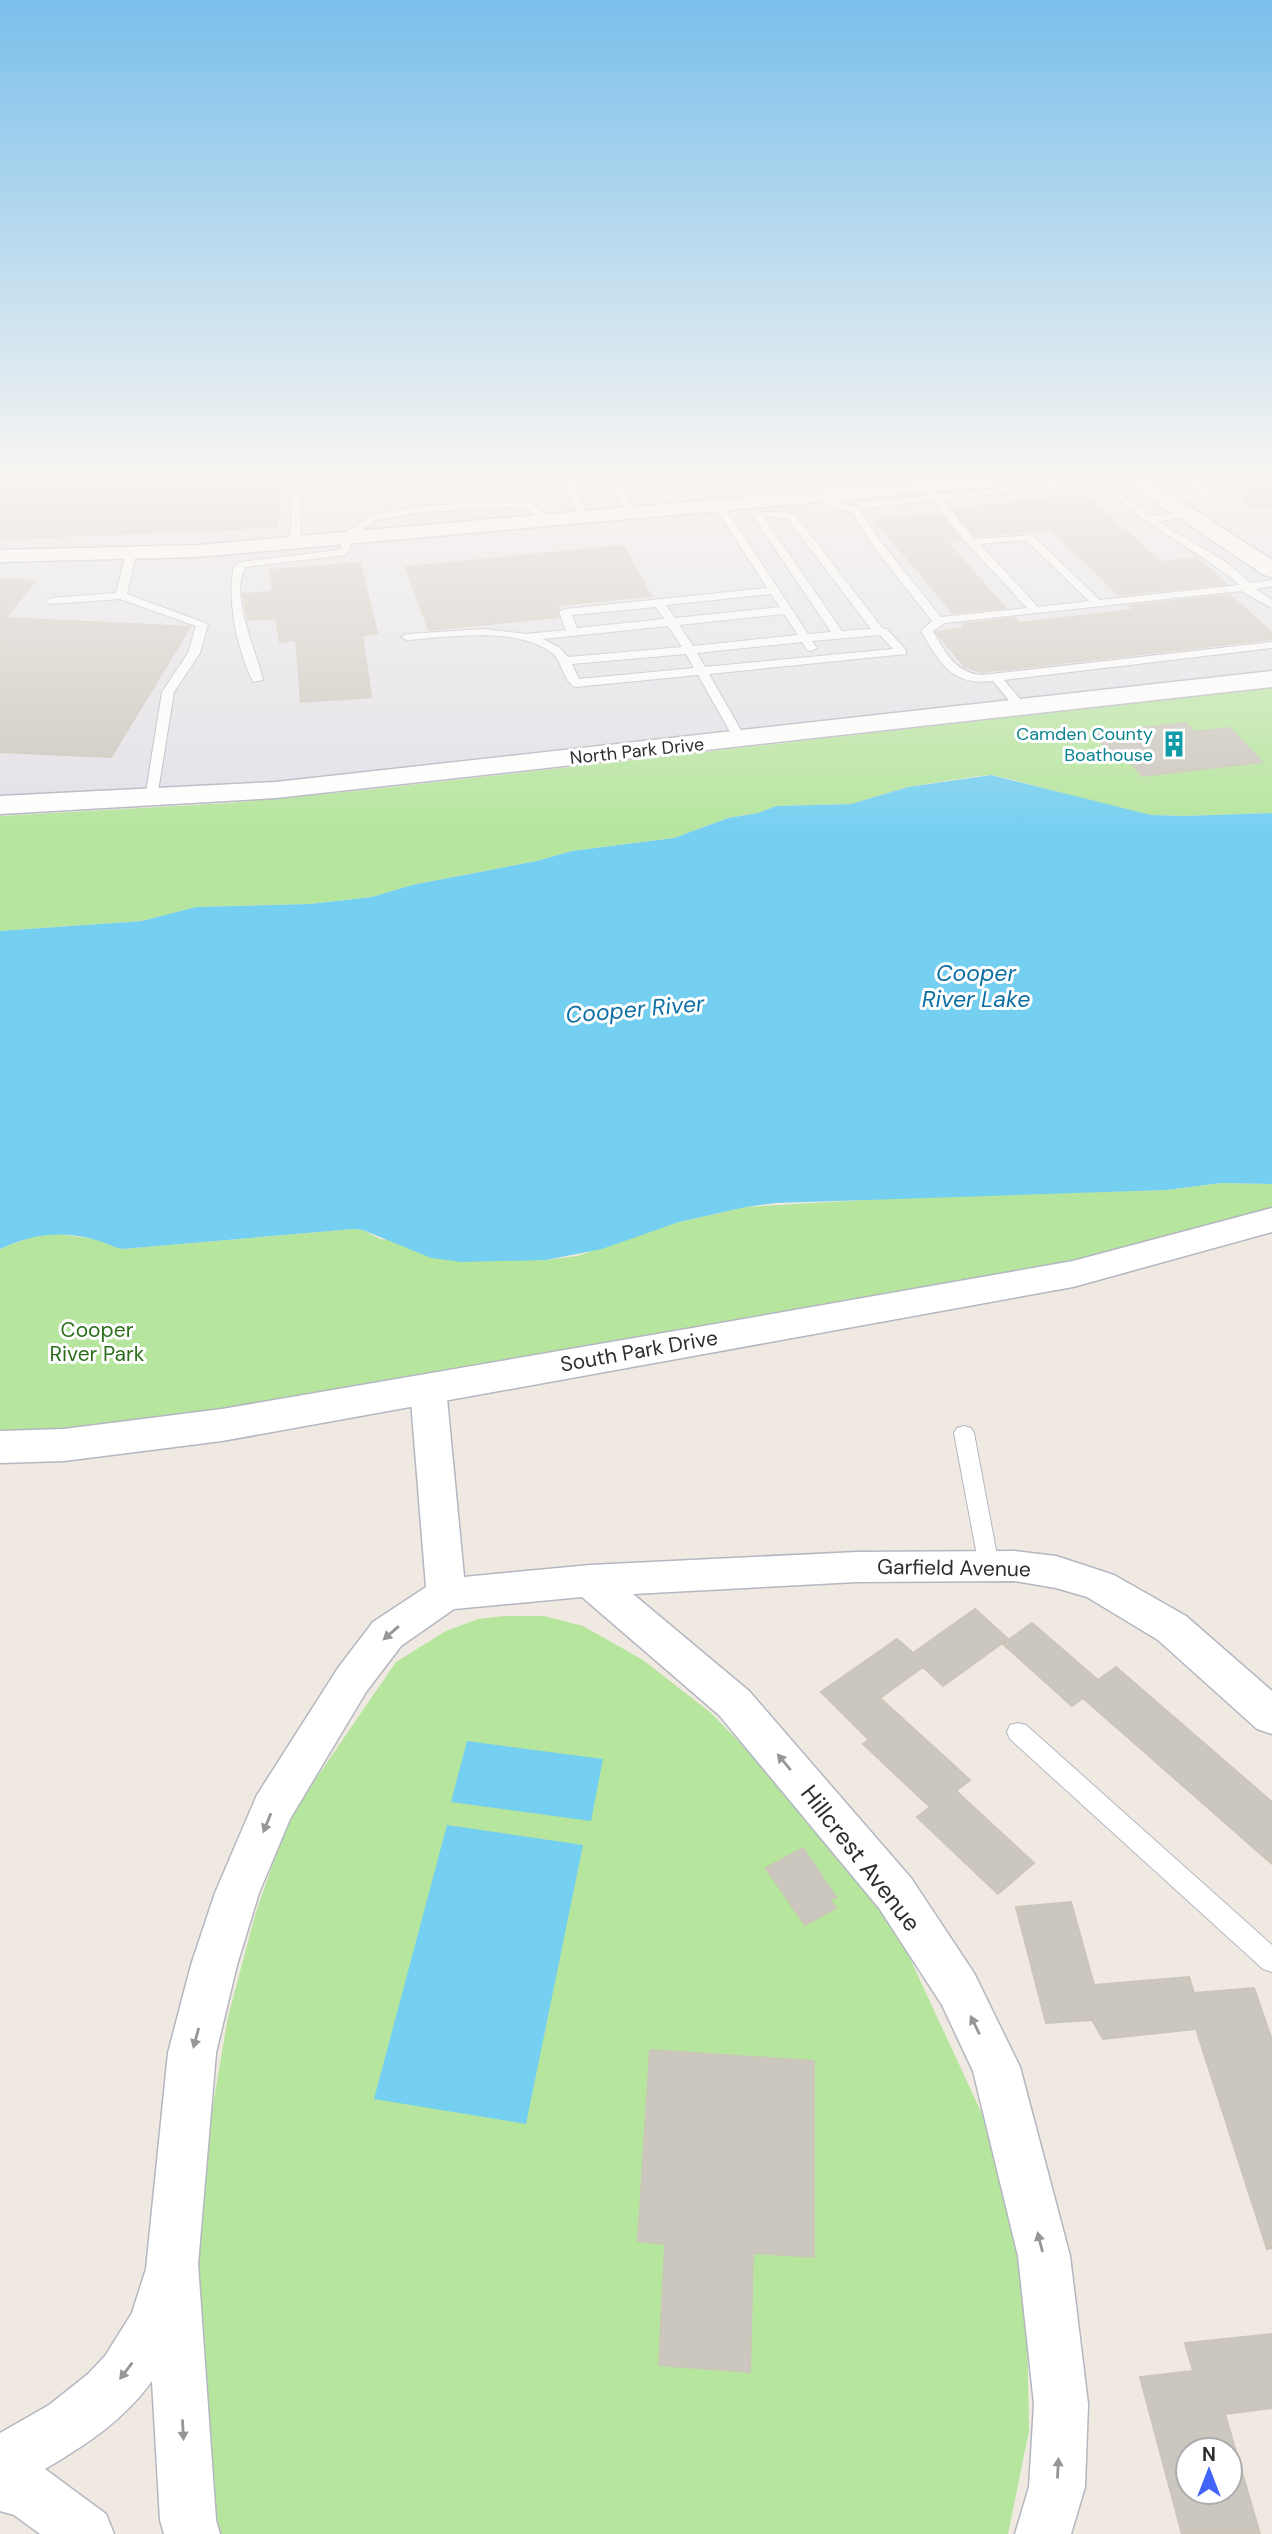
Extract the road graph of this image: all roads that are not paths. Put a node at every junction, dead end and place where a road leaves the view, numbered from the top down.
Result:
1 (103, 597) edge
2 (125, 597) edge
3 (236, 597) edge
4 (710, 597) edge
5 (779, 597) edge
6 (814, 597) edge
7 (852, 597) edge
8 (919, 597) edge
9 (1023, 597) edge
10 (1091, 597) edge
11 (1147, 597) edge
12 (51, 601) dead end
13 (1096, 602) junction
14 (659, 603) junction
15 (1034, 609) junction
16 (787, 610) junction
17 (671, 622) junction
18 (939, 622) junction
19 (878, 631) junction
20 (573, 632) junction
21 (839, 635) junction
22 (407, 637) dead end
23 (520, 637) junction
24 (805, 638) junction
25 (1272, 645) edge
26 (690, 650) junction
27 (563, 661) junction
28 (819, 661) junction
29 (703, 672) junction
30 (996, 677) junction
31 (1272, 678) edge
32 (257, 680) dead end
33 (1020, 706) junction
34 (740, 739) junction
35 (151, 798) junction
36 (0, 805) edge
37 (1272, 1220) edge
38 (428, 1388) junction
39 (964, 1433) dead end
40 (0, 1447) edge
41 (989, 1566) junction
42 (590, 1581) junction
43 (446, 1594) junction
44 (1272, 1716) edge
45 (1018, 1732) dead end
46 (1272, 1961) edge
47 (172, 2264) junction
48 (0, 2463) edge
49 (0, 2483) edge
50 (86, 2534) edge
51 (192, 2534) edge
52 (1043, 2534) edge

1 - 12 lane
2 - 35 lane
3 - 32 lane
4 - 14 lane
5 - 16 lane
6 - 21 lane
7 - 19 lane
8 - 18 lane
9 - 15 lane
10 - 13 lane
11 - 13 lane
13 - 15 lane
14 - 17 lane
14 - 20 lane
15 - 18 lane
16 - 17 lane
16 - 24 lane
17 - 20 lane
17 - 26 lane
18 - 30 lane
19 - 21 lane
19 - 28 lane
20 - 23 lane
21 - 24 lane
22 - 23 lane
23 - 27 lane
24 - 26 lane
24 - 28 lane
25 - 30 lane
26 - 27 lane
26 - 29 lane
27 - 29 lane
28 - 29 lane
29 - 34 lane
30 - 33 lane
31 - 33 street, North Park Drive
33 - 34 street, North Park Drive
34 - 35 street, North Park Drive
35 - 36 street, North Park Drive
37 - 38 street, South Park Drive
38 - 40 street, South Park Drive
38 - 43 street
39 - 41 lane
41 - 42 street, Garfield Avenue
41 - 44 street, Garfield Avenue
42 - 43 street, Garfield Avenue
52 -> 42 street, Hillcrest Avenue
43 -> 47 street
45 - 46 lane
47 -> 48 street
47 -> 51 street
49 - 50 street

